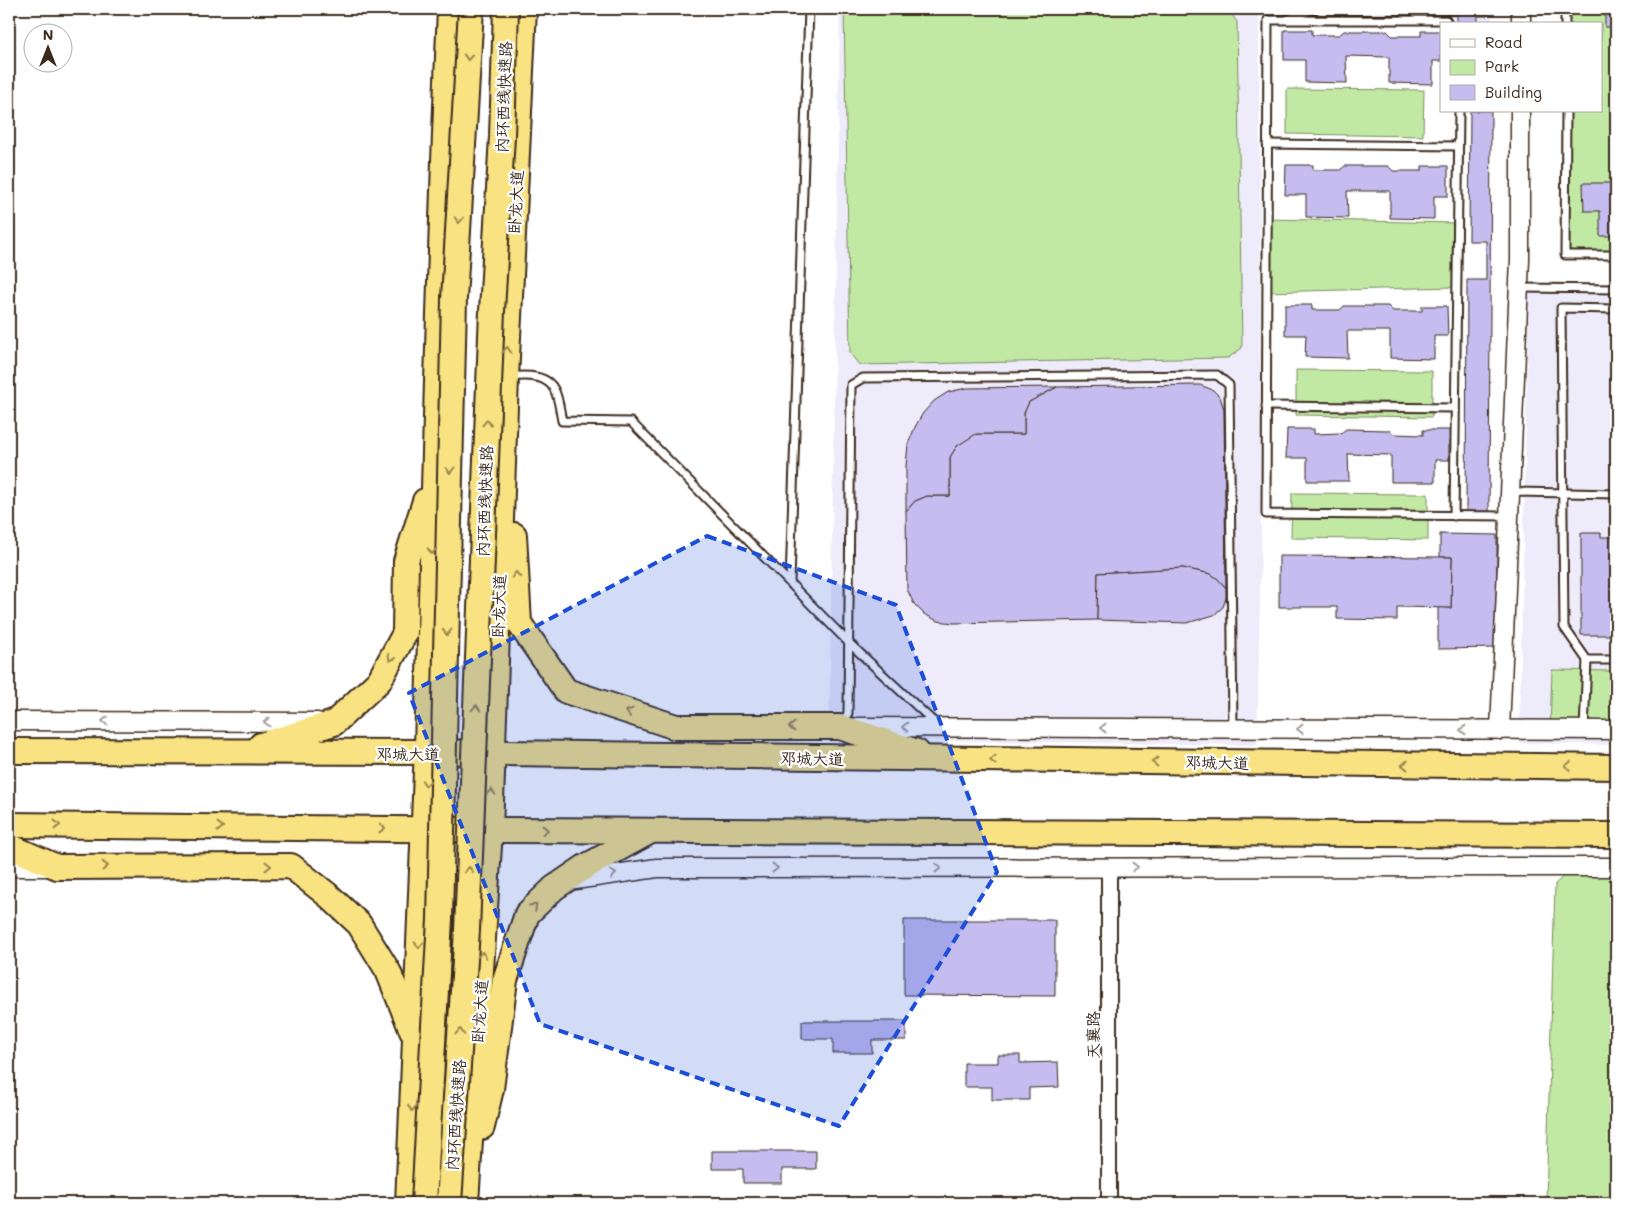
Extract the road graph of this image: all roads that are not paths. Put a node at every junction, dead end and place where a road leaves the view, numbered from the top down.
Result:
1 (444, 9) edge
2 (450, 9) edge
3 (471, 9) edge
4 (506, 9) edge
5 (524, 9) edge
6 (530, 9) edge
7 (809, 9) edge
8 (1315, 9) edge
9 (1521, 9) edge
10 (1565, 9) edge
11 (1283, 20) junction
12 (1447, 22) edge
13 (1521, 22) edge
14 (1565, 22) edge
15 (1459, 112) edge
16 (1520, 112) edge
17 (1566, 112) edge
18 (1268, 144) junction
19 (1458, 146) junction
20 (1616, 255) edge
21 (1518, 288) junction
22 (1616, 288) edge
23 (509, 304) junction
24 (1616, 308) edge
25 (437, 372) junction
26 (506, 378) junction
27 (1266, 406) junction
28 (1455, 408) junction
29 (434, 476) junction
30 (1510, 492) junction
31 (1563, 494) junction
32 (1616, 494) edge
33 (1454, 516) junction
34 (1509, 516) junction
35 (790, 582) junction
36 (848, 642) junction
37 (1587, 660) junction
38 (1616, 660) edge
39 (9, 721) edge
40 (334, 722) junction
41 (840, 727) junction
42 (940, 728) junction
43 (1233, 729) junction
44 (1500, 730) junction
45 (1584, 730) junction
46 (1616, 730) edge
47 (9, 751) edge
48 (238, 752) junction
49 (427, 752) junction
50 (492, 754) junction
51 (938, 759) junction
52 (1616, 767) edge
53 (9, 825) edge
54 (424, 829) junction
55 (490, 830) junction
56 (653, 830) junction
57 (1616, 835) edge
58 (9, 846) edge
59 (9, 867) edge
60 (56, 867) junction
61 (1109, 867) junction
62 (1616, 867) edge
63 (565, 881) junction
64 (415, 1039) junction
65 (462, 1201) edge
66 (412, 1203) edge
67 (1109, 1203) edge

1 - 25 highway
2 - 25 highway
3 -> 66 highway, 内环西线快速路, bridge
65 -> 4 highway, 内环西线快速路, bridge
5 - 23 highway, 卧龙大道
6 - 23 highway
7 - 35 lane
8 - 11 lane
9 - 13 street
10 - 14 lane
11 - 12 lane
11 - 18 lane
15 - 19 lane
16 - 21 street
17 - 20 lane
18 - 19 lane
18 - 27 lane
19 - 28 lane
21 - 22 lane
21 - 30 street
26 -> 23 highway, 卧龙大道
24 - 31 lane
25 - 29 highway
26 - 35 lane
41 -> 26 highway
26 - 50 highway, 卧龙大道
27 - 28 lane
27 - 33 lane
28 - 33 lane
29 -> 40 highway
29 -> 49 highway
30 - 31 lane
30 - 34 street
31 - 32 lane
31 - 37 lane
33 - 34 lane
34 - 44 street
35 - 36 lane
36 - 41 lane
36 - 42 lane
36 - 43 lane
37 - 38 lane
37 - 45 lane
40 -> 39 street
40 - 48 highway
42 -> 41 street
41 - 51 highway
43 -> 42 street
44 -> 43 street
44 - 45 street
45 - 46 street
47 - 48 highway, 邓城大道
48 - 49 highway, 邓城大道
49 - 50 highway, 邓城大道
49 -> 54 highway
50 - 51 highway, 邓城大道
55 -> 50 highway, 卧龙大道
52 -> 51 highway, 邓城大道
53 -> 54 highway
54 - 55 highway
54 -> 64 highway
55 -> 56 highway
65 -> 55 highway, 卧龙大道
56 - 57 highway
56 - 63 highway
58 - 60 highway
59 - 60 street
60 -> 64 highway
61 -> 62 street
63 -> 61 street
61 - 67 street, 天襄路
65 -> 63 highway
64 -> 66 highway

